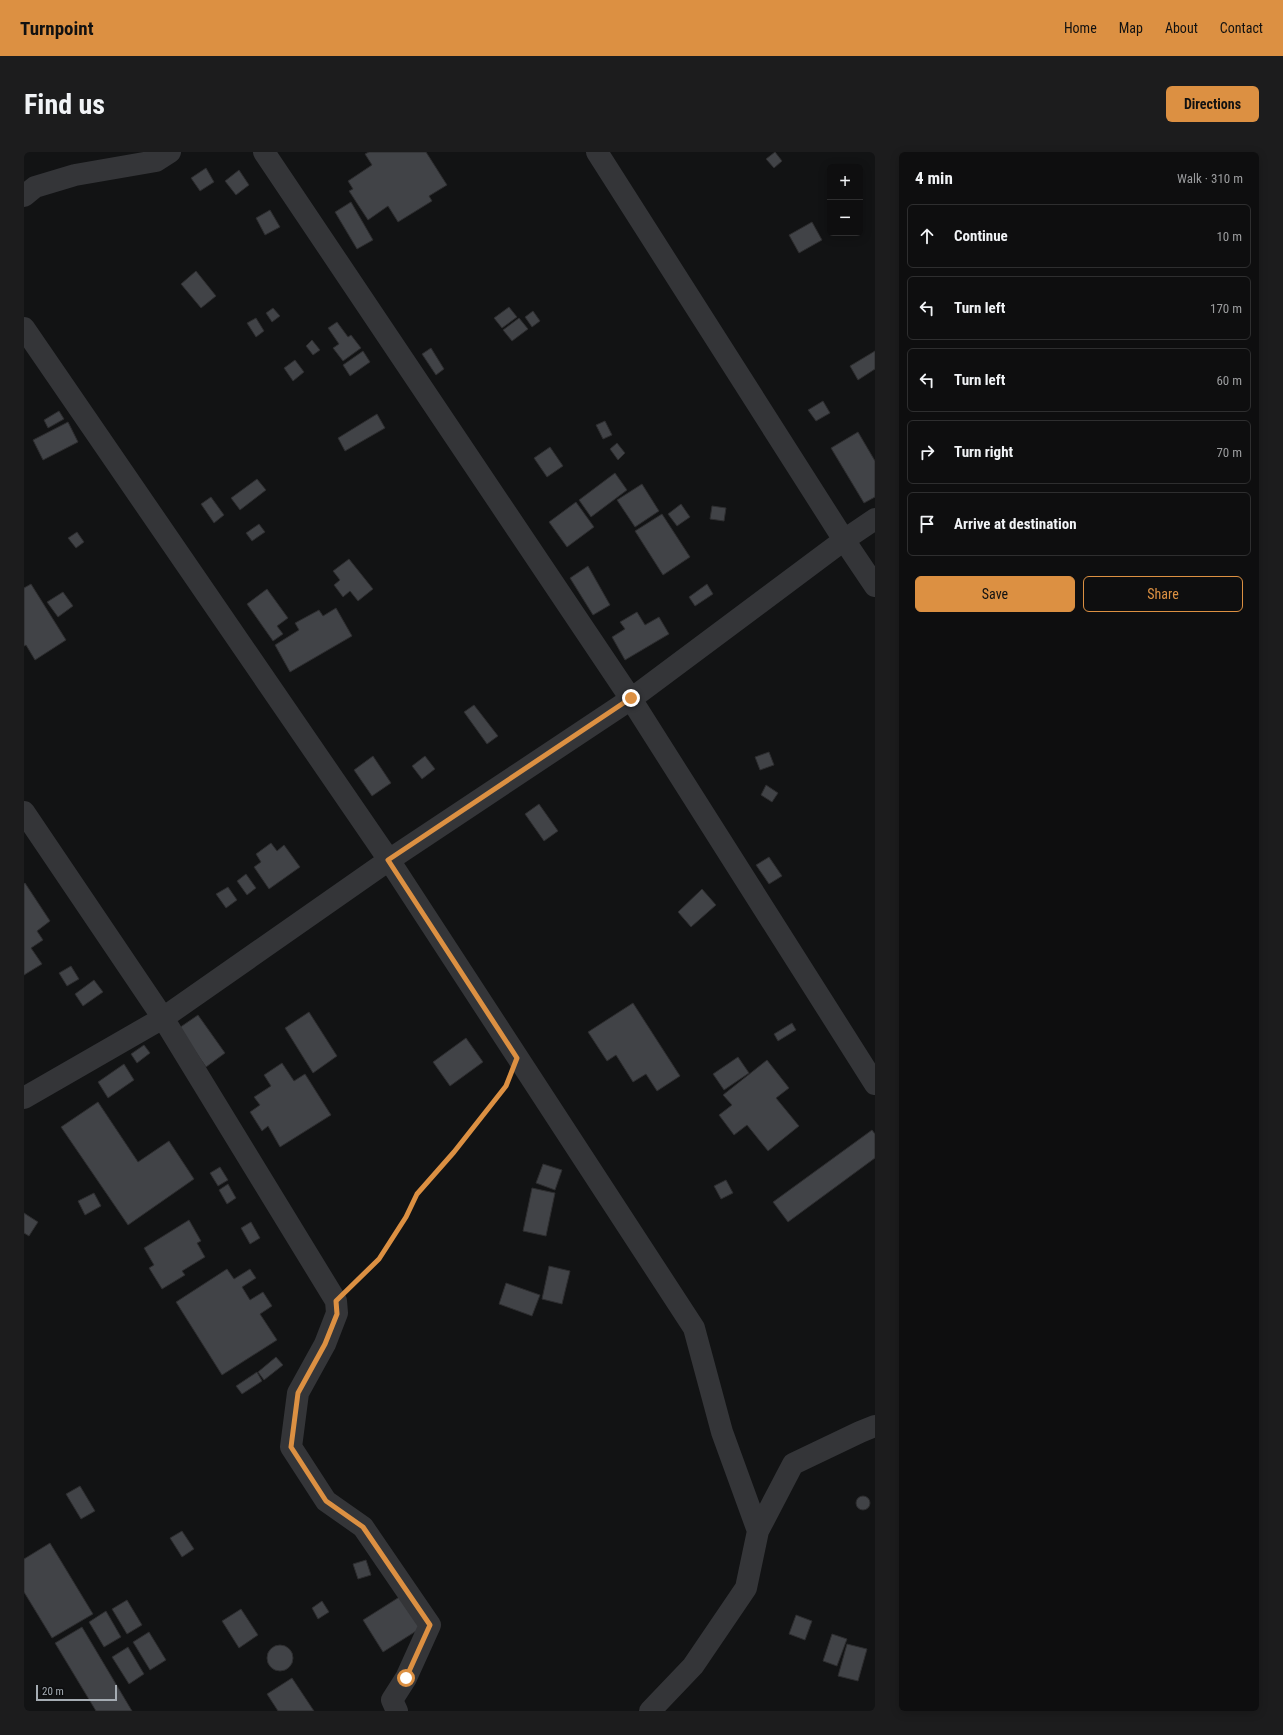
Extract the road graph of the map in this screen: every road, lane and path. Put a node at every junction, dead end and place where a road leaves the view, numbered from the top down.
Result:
1 (170, 152) edge
2 (264, 152) edge
3 (597, 152) edge
4 (24, 196) edge
5 (24, 328) edge
6 (875, 519) edge
7 (844, 540) junction
8 (875, 586) edge
9 (631, 698) junction
10 (24, 812) edge
11 (388, 860) junction
12 (163, 1018) junction
13 (517, 1058) junction
14 (875, 1084) edge
15 (24, 1098) edge
16 (336, 1301) junction
17 (875, 1426) edge
18 (758, 1531) junction
19 (397, 1711) edge
20 (650, 1711) edge

1 - 4 street
2 - 9 street
3 - 7 street
5 - 11 street
6 - 7 street
7 - 8 street
7 - 9 street
9 - 11 street
9 - 14 street
10 - 12 street
11 - 12 street
11 - 13 street
12 - 15 street
12 - 16 street
13 - 16 path
13 - 18 street
16 - 19 street
17 - 18 street
18 - 20 street

